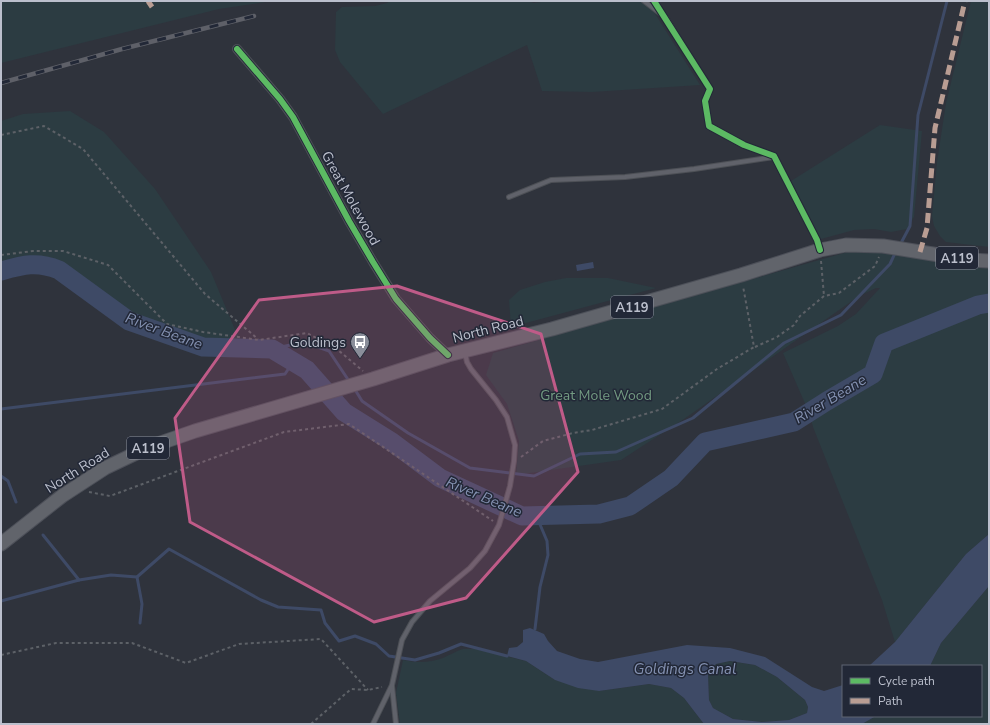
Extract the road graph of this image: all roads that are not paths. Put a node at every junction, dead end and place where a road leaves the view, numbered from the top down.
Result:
1 (644, 1) edge
2 (237, 49) dead end
3 (774, 156) junction
4 (509, 197) dead end
5 (820, 250) junction
6 (989, 260) edge
7 (465, 351) junction
8 (448, 355) junction
9 (1, 544) edge
10 (392, 685) junction
11 (373, 724) edge
12 (396, 724) edge

1 - 3 lane
2 - 8 street, Great Molewood
3 - 4 lane
3 - 5 lane
5 - 6 main road, North Road / A119
5 - 7 main road, North Road / A119
7 - 8 main road, North Road / A119
7 - 10 lane
8 - 9 main road, North Road / A119
10 - 11 lane
10 - 12 lane

